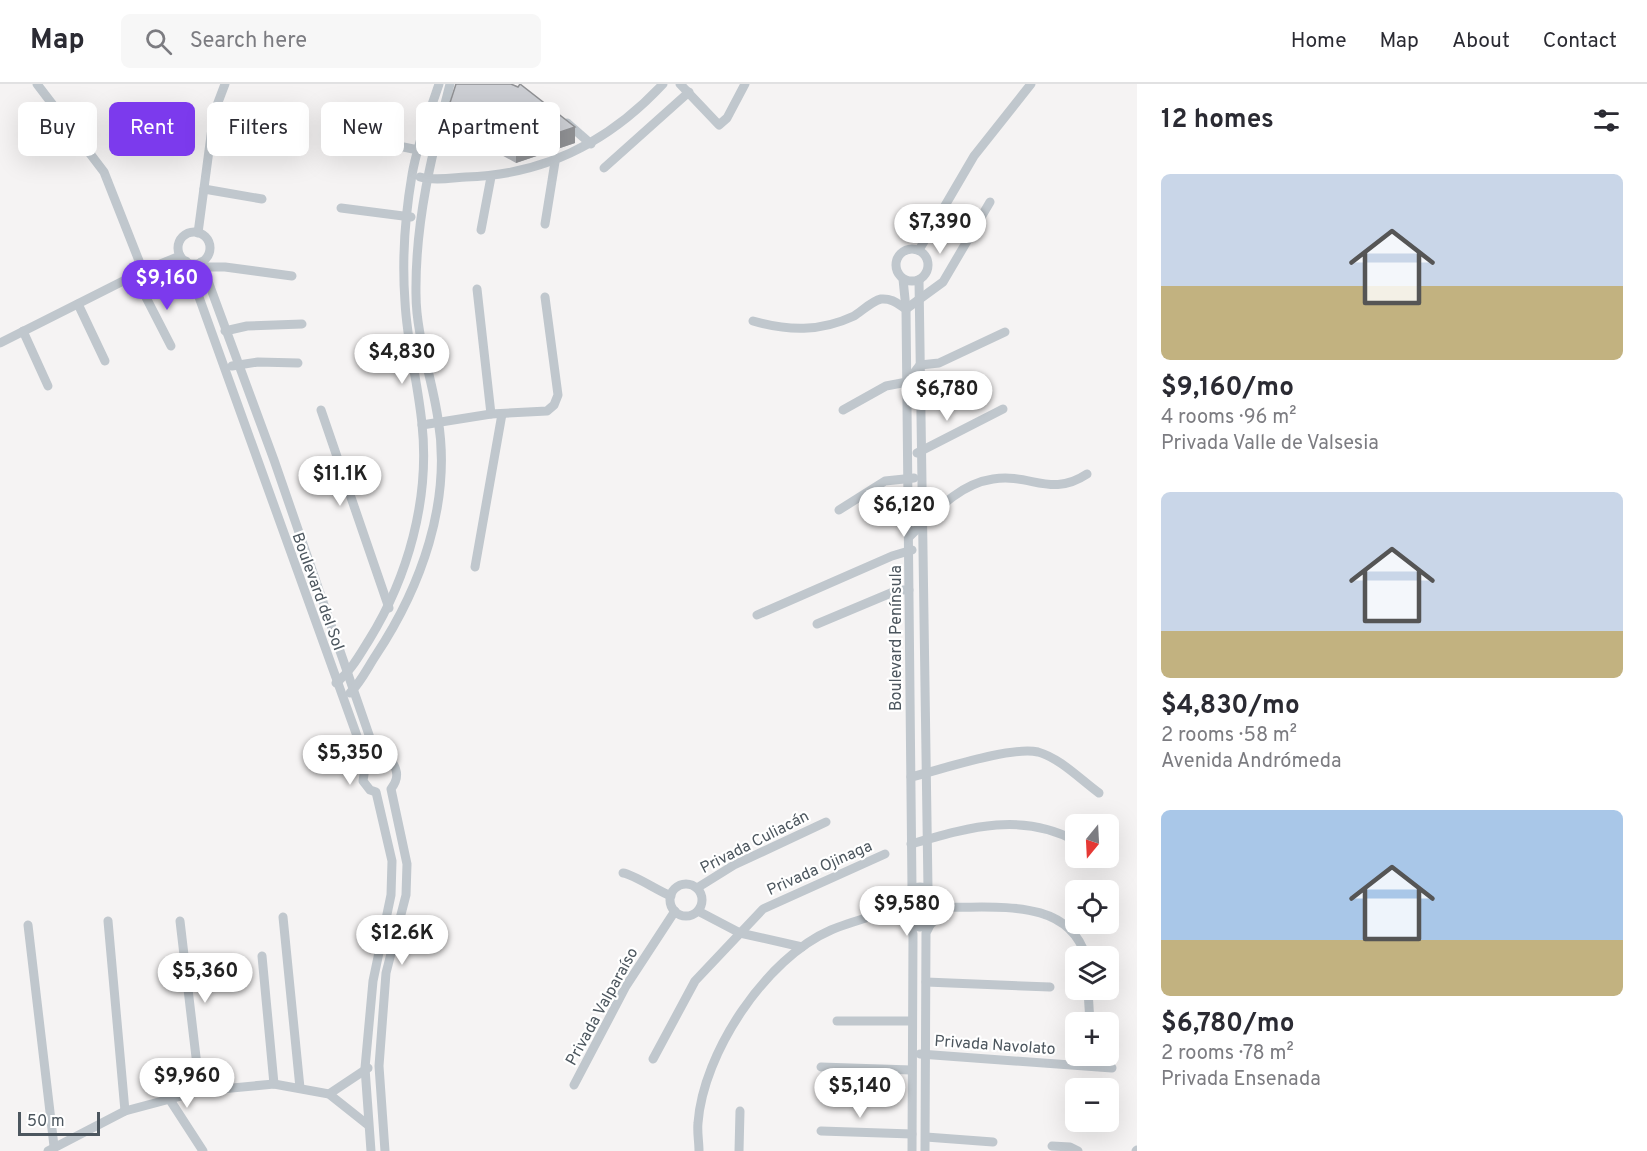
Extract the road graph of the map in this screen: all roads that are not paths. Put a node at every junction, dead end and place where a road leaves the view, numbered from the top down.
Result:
1 (37, 84) edge
2 (225, 84) edge
3 (439, 84) edge
4 (450, 84) edge
5 (662, 84) edge
6 (680, 84) edge
7 (745, 84) edge
8 (1031, 84) edge
9 (688, 92) junction
10 (218, 102) edge
11 (433, 102) edge
12 (560, 118) edge
13 (591, 144) junction
14 (208, 156) edge
15 (416, 156) edge
16 (555, 162) junction
17 (604, 168) dead end
18 (412, 174) junction
19 (491, 177) junction
20 (425, 178) junction
21 (204, 189) junction
22 (262, 199) dead end
23 (990, 202) dead end
24 (341, 208) dead end
25 (407, 216) junction
26 (419, 218) junction
27 (545, 224) dead end
28 (481, 230) dead end
29 (198, 233) junction
30 (919, 250) junction
31 (183, 259) junction
32 (201, 264) junction
33 (139, 273) junction
34 (292, 276) dead end
35 (903, 279) junction
36 (919, 280) junction
37 (477, 289) dead end
38 (544, 297) dead end
39 (920, 300) junction
40 (78, 304) junction
41 (906, 309) junction
42 (753, 321) dead end
43 (302, 324) dead end
44 (225, 331) junction
45 (23, 332) junction
46 (1005, 332) dead end
47 (0, 343) edge
48 (171, 346) dead end
49 (105, 361) dead end
50 (298, 363) dead end
51 (237, 365) junction
52 (920, 365) junction
53 (224, 369) junction
54 (907, 382) junction
55 (48, 386) dead end
56 (1003, 409) dead end
57 (843, 410) dead end
58 (321, 411) dead end
59 (491, 414) junction
60 (502, 414) junction
61 (439, 420) junction
62 (422, 425) junction
63 (921, 449) junction
64 (908, 461) junction
65 (1087, 474) dead end
66 (922, 477) junction
67 (908, 478) junction
68 (839, 510) dead end
69 (923, 524) junction
70 (909, 537) junction
71 (923, 547) junction
72 (909, 551) junction
73 (475, 567) dead end
74 (909, 590) junction
75 (389, 608) junction
76 (757, 615) dead end
77 (817, 624) dead end
78 (348, 673) junction
79 (336, 683) junction
80 (354, 689) junction
81 (343, 701) junction
82 (926, 774) junction
83 (911, 777) junction
84 (1099, 793) dead end
85 (826, 822) dead end
86 (1065, 837) edge
87 (928, 840) junction
88 (911, 844) junction
89 (885, 854) dead end
90 (623, 873) dead end
91 (697, 888) junction
92 (912, 889) junction
93 (928, 889) junction
94 (671, 896) junction
95 (940, 904) junction
96 (900, 907) junction
97 (675, 911) junction
98 (698, 911) junction
99 (283, 917) dead end
100 (108, 921) dead end
101 (180, 921) dead end
102 (909, 923) junction
103 (931, 923) junction
104 (28, 924) dead end
105 (740, 933) junction
106 (1081, 946) edge
107 (802, 947) junction
108 (262, 956) dead end
109 (926, 982) junction
110 (1050, 987) dead end
111 (837, 1021) dead end
112 (911, 1021) junction
113 (911, 1054) junction
114 (926, 1054) junction
115 (652, 1059) dead end
116 (379, 1066) junction
117 (821, 1067) dead end
118 (365, 1068) junction
119 (1112, 1068) dead end
120 (911, 1070) junction
121 (274, 1084) junction
122 (574, 1085) dead end
123 (300, 1088) junction
124 (200, 1091) junction
125 (329, 1094) junction
126 (170, 1100) junction
127 (125, 1111) junction
128 (740, 1111) dead end
129 (368, 1125) junction
130 (821, 1131) dead end
131 (912, 1134) junction
132 (926, 1137) junction
133 (993, 1142) dead end
134 (1052, 1146) dead end
135 (51, 1149) edge
136 (203, 1151) edge
137 (371, 1151) edge
138 (385, 1151) edge
139 (699, 1151) edge
140 (739, 1151) edge
141 (912, 1151) edge
142 (925, 1151) edge
143 (1078, 1151) edge

1 - 33 street
2 - 10 street
3 - 11 street
4 - 20 street
5 - 13 street
6 - 9 street
7 - 9 street
8 - 30 street
9 - 17 street
12 - 13 street
13 - 16 street
14 - 21 street
15 - 18 street
16 - 19 street
16 - 27 street
18 - 20 street
18 - 25 street
19 - 20 street
19 - 28 street
20 - 26 street
21 - 22 street
21 - 29 street
23 - 39 street
24 - 25 street
25 - 26 street
25 - 62 street
26 - 61 street
29 - 31 street
29 - 32 street
30 - 35 street
30 - 36 street
31 - 32 street
31 - 33 street
31 - 53 street, Boulevard del Sol
32 - 34 street
32 - 44 street, Boulevard del Sol
33 - 40 street
33 - 48 street
35 - 36 street
35 - 41 street, Boulevard Península
36 - 39 street, Boulevard Península
37 - 59 street
38 - 60 street
39 - 41 street
39 - 52 street, Boulevard Península
40 - 45 street
40 - 49 street
41 - 42 street
41 - 54 street, Boulevard Península
43 - 44 street
44 - 51 street, Boulevard del Sol
45 - 47 street
45 - 55 street
46 - 52 street
50 - 51 street
51 - 53 street
51 - 78 street, Boulevard del Sol
52 - 54 street
52 - 63 street, Boulevard Península
53 - 79 street, Boulevard del Sol
54 - 57 street
54 - 64 street, Boulevard Península
56 - 63 street
58 - 75 street
59 - 60 street
59 - 61 street
60 - 73 street
61 - 62 street
61 - 80 street
62 - 75 street
63 - 64 street
63 - 66 street, Boulevard Península
64 - 67 street, Boulevard Península
65 - 69 street
66 - 67 street
66 - 69 street, Boulevard Península
67 - 68 street
67 - 70 street, Boulevard Península
69 - 70 street
69 - 71 street, Boulevard Península
70 - 72 street, Boulevard Península
71 - 72 street
71 - 82 street, Boulevard Península
72 - 74 street, Boulevard Península
72 - 76 street
74 - 77 street
74 - 83 street, Boulevard Península
75 - 78 street
78 - 79 street
78 - 80 street, Boulevard del Sol
79 - 81 street, Boulevard del Sol
80 - 81 street
80 - 116 street, Boulevard del Sol
81 - 118 street, Boulevard del Sol
82 - 83 street
82 - 84 street
82 - 87 street, Boulevard Península
83 - 88 street, Boulevard Península
85 - 91 street, Privada Culiacán
86 - 87 street
87 - 88 street
87 - 93 street, Boulevard Península
88 - 92 street, Boulevard Península
89 - 105 street, Privada Ojinaga
90 - 94 street
91 - 94 street
91 - 98 street
92 - 93 street
92 - 96 street
93 - 95 street
94 - 97 street
95 - 103 street
95 - 106 street
96 - 102 street
96 - 107 street
97 - 98 street
97 - 122 street, Privada Valparaíso
98 - 105 street
99 - 123 street
100 - 127 street
101 - 124 street
102 - 103 street
102 - 112 street
103 - 109 street
104 - 135 street
105 - 107 street
105 - 115 street, Privada Ojinaga
107 - 139 street
108 - 121 street
109 - 110 street
109 - 114 street
111 - 112 street
112 - 113 street
113 - 114 street, Privada Navolato
113 - 120 street
114 - 119 street, Privada Navolato
114 - 132 street
116 - 118 street
116 - 138 street
117 - 120 street
118 - 125 street
118 - 129 street
120 - 131 street
121 - 123 street
121 - 124 street
123 - 125 street
124 - 126 street
125 - 129 street
126 - 127 street
126 - 136 street
127 - 135 street
128 - 140 street
129 - 137 street
130 - 131 street
131 - 141 street
132 - 133 street
132 - 142 street
134 - 143 street

